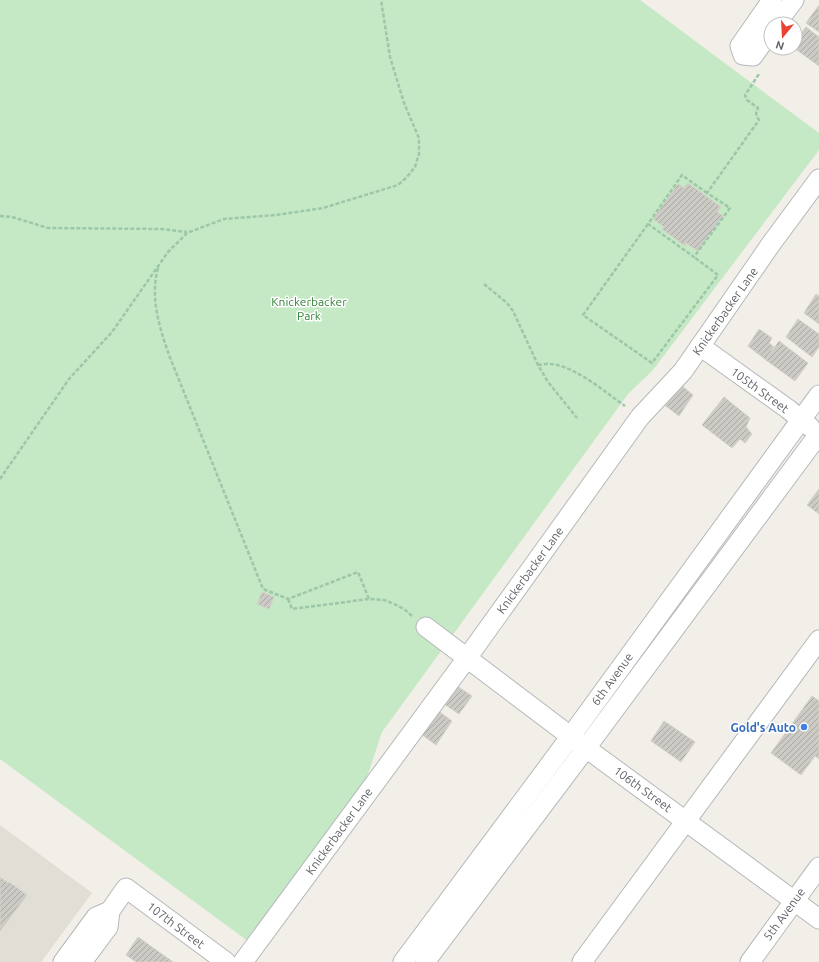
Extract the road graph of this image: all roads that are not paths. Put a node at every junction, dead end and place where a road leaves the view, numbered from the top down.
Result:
1 (772, 0) edge
2 (794, 0) edge
3 (782, 16) edge
4 (763, 42) edge
5 (819, 179) edge
6 (700, 346) junction
7 (819, 394) edge
8 (800, 420) junction
9 (819, 434) edge
10 (426, 627) road end
11 (819, 640) edge
12 (467, 658) junction
13 (571, 736) junction
14 (586, 748) junction
15 (686, 821) junction
16 (819, 867) edge
17 (794, 900) junction
18 (110, 911) junction
19 (819, 919) edge
20 (63, 962) edge
21 (82, 962) edge
22 (226, 962) edge
23 (243, 962) edge
24 (403, 962) edge
25 (425, 962) edge
26 (582, 962) edge
27 (750, 962) edge

1 - 4 street
2 - 3 street
5 - 6 street, Knickerbacker Lane
6 - 8 street, 105th Street
6 - 12 street, Knickerbacker Lane
7 - 8 street, 6th Avenue
8 - 9 street, 105th Street
8 - 13 street, 6th Avenue
9 - 14 street, 6th Avenue
10 - 12 street, 106th Street
11 - 15 street
12 - 13 street, 106th Street
12 - 23 street, Knickerbacker Lane
13 - 14 street, 106th Street
13 - 24 street, 6th Avenue
14 - 15 street, 106th Street
14 - 25 street, 6th Avenue
15 - 17 street, 106th Street
15 - 26 street
16 - 17 street, 5th Avenue
17 - 19 street, 106th Street
17 - 27 street, 5th Avenue
18 - 20 street
18 - 21 street
18 - 22 street, 107th Street

